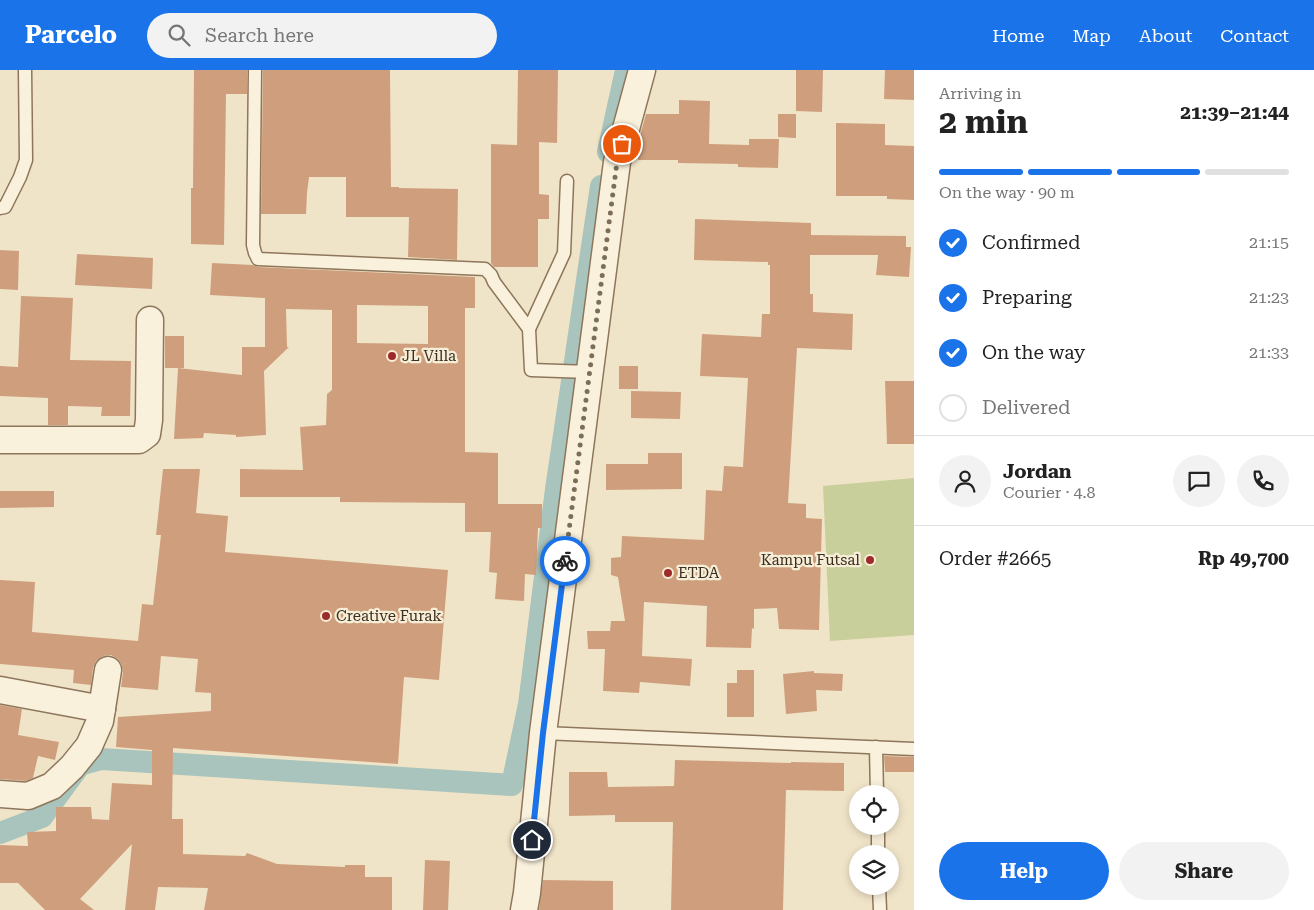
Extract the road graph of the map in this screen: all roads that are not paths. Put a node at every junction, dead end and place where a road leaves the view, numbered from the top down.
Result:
1 (25, 70) edge
2 (254, 70) edge
3 (642, 70) edge
4 (567, 181) dead end
5 (0, 208) edge
6 (150, 320) dead end
7 (529, 329) junction
8 (590, 372) junction
9 (0, 440) edge
10 (108, 670) dead end
11 (0, 690) edge
12 (102, 709) junction
13 (543, 733) junction
14 (876, 747) junction
15 (914, 749) edge
16 (877, 785) edge
17 (0, 794) edge
18 (879, 895) edge
19 (524, 910) edge
20 (880, 910) edge

1 - 5 lane
2 - 7 lane
3 - 8 street
4 - 7 lane
6 - 9 street
7 - 8 lane
8 - 13 street
10 - 12 street
11 - 12 street
12 - 17 street
13 - 14 lane
13 - 19 street
14 - 15 lane
14 - 16 lane
18 - 20 lane

